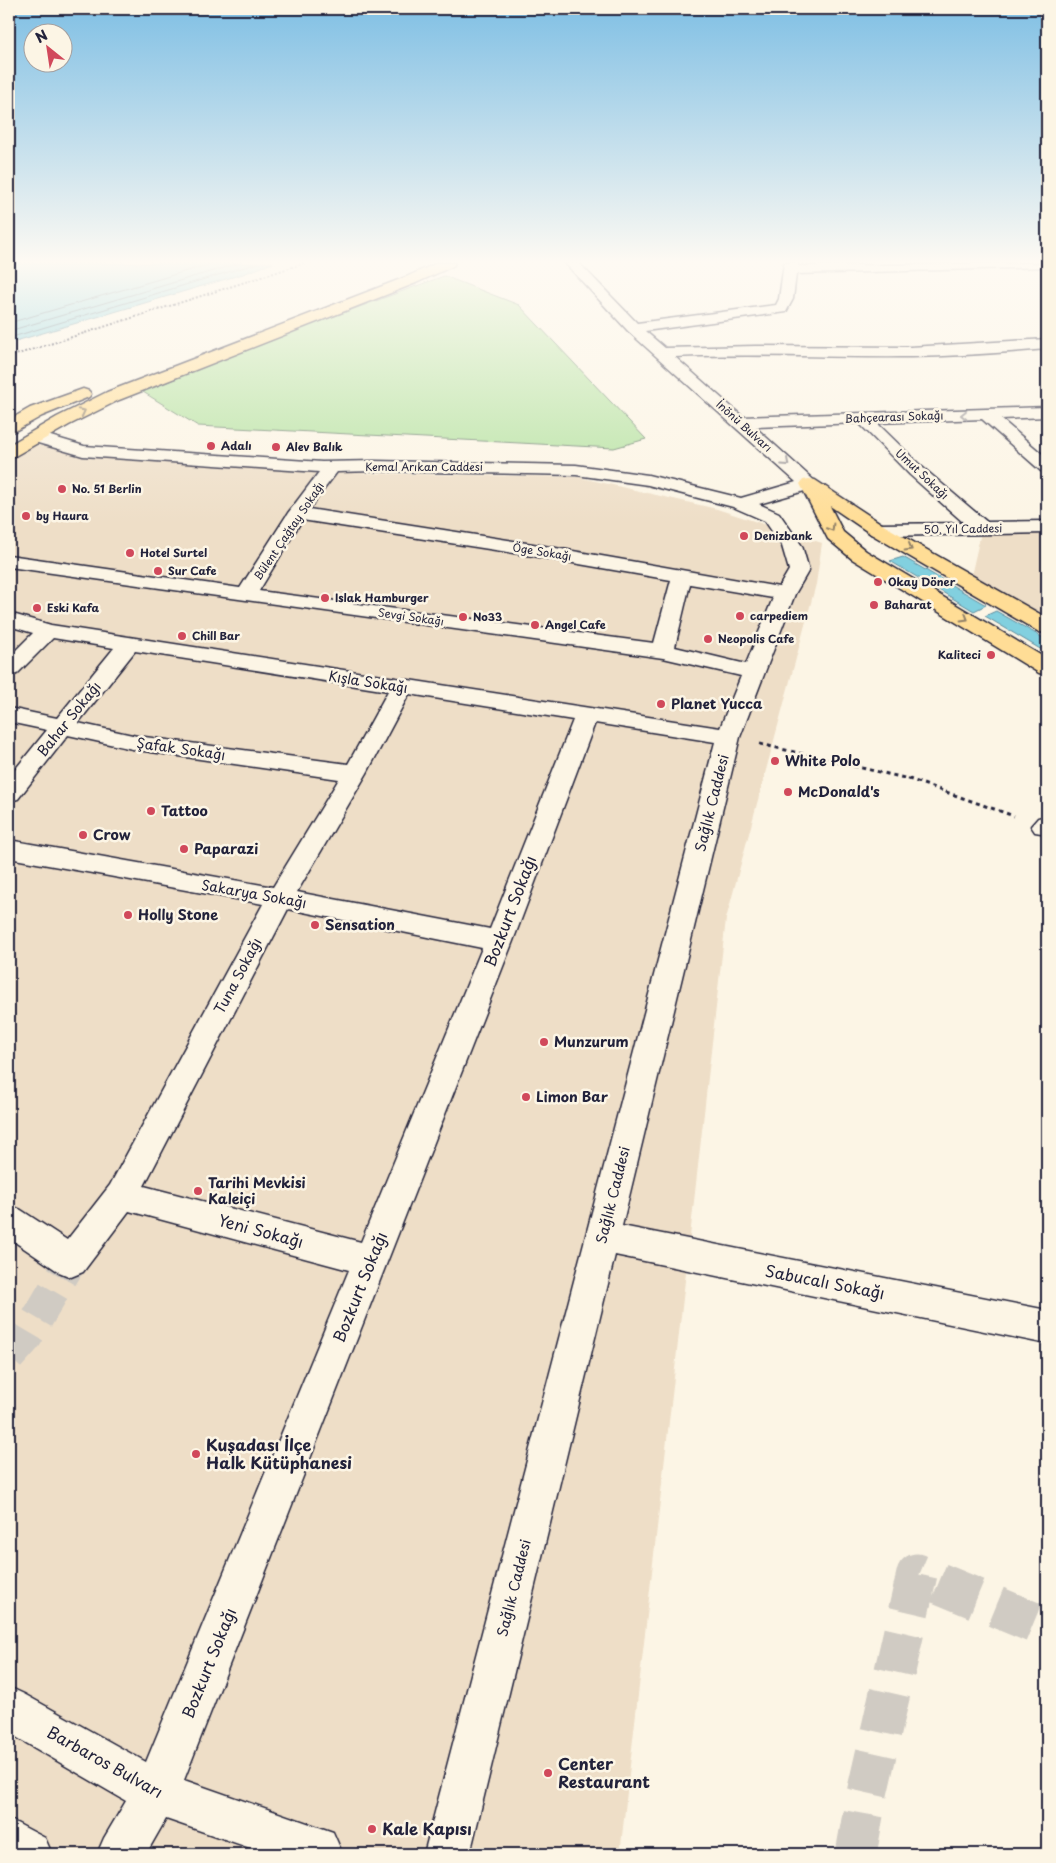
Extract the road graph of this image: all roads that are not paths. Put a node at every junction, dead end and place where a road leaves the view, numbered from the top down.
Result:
1 (202, 350) edge
2 (232, 350) edge
3 (658, 350) edge
4 (959, 350) edge
5 (662, 353) junction
6 (36, 412) junction
7 (1047, 412) edge
8 (986, 414) junction
9 (864, 418) junction
10 (63, 421) junction
11 (741, 422) junction
12 (13, 425) edge
13 (37, 437) junction
14 (9, 452) edge
15 (332, 467) junction
16 (1047, 467) edge
17 (809, 484) junction
18 (740, 504) junction
19 (297, 514) junction
20 (1047, 527) edge
21 (982, 528) junction
22 (878, 530) junction
23 (792, 546) joint
24 (9, 561) edge
25 (682, 576) junction
26 (785, 594) junction
27 (246, 595) junction
28 (9, 619) edge
29 (1047, 627) edge
30 (48, 632) junction
31 (128, 644) junction
32 (663, 651) junction
33 (1047, 668) edge
34 (9, 669) edge
35 (753, 672) junction
36 (401, 687) junction
37 (587, 714) junction
38 (9, 715) edge
39 (61, 728) junction
40 (728, 737) junction
41 (355, 773) junction
42 (9, 793) edge
43 (9, 849) edge
44 (280, 898) junction
45 (499, 941) junction
46 (122, 1195) junction
47 (9, 1220) edge
48 (603, 1237) junction
49 (370, 1260) junction
50 (1047, 1327) edge
51 (9, 1709) edge
52 (156, 1792) junction
53 (9, 1842) edge
54 (317, 1848) dead end
55 (29, 1854) edge
56 (120, 1854) edge
57 (447, 1854) edge

1 - 6 main road
10 -> 2 main road
3 - 5 street, İnönü Bulvarı
4 - 5 street
5 - 11 street, İnönü Bulvarı
6 - 10 main road
6 - 12 main road
7 - 8 street, Bahçearası Sokağı
8 -> 9 street, Bahçearası Sokağı
8 - 16 street
9 - 11 street, Bahçearası Sokağı
9 - 21 street, Umut Sokağı
10 - 13 main road
11 -> 17 street, İnönü Bulvarı
12 - 13 main road
13 - 14 main road
13 - 15 street, Kemal Arıkan Caddesi
15 - 18 street, Kemal Arıkan Caddesi
15 - 19 street, Bülent Çağtay Sokağı
17 - 18 street
17 - 22 main road, İnönü Bulvarı
17 -> 33 main road, İnönü Bulvarı
18 - 23 street, Kemal Arıkan Caddesi
19 - 25 street, Öge Sokağı
19 - 27 street, Bülent Çağtay Sokağı
20 - 21 street, 50. Yıl Caddesi
21 - 22 street, 50. Yıl Caddesi
22 -> 29 main road, İnönü Bulvarı
23 - 26 street, Sağlık Caddesi
24 - 27 street, Sevgi Sokağı
25 - 26 street, Öge Sokağı
25 - 32 street
26 - 35 street, Sağlık Caddesi
27 - 32 street, Sevgi Sokağı
28 - 30 street, Kışla Sokağı
30 - 31 street, Kışla Sokağı
30 - 34 street
31 - 36 street, Kışla Sokağı
31 - 39 street, Bahar Sokağı
32 - 35 street, Sevgi Sokağı
35 - 40 street, Sağlık Caddesi
36 - 37 street, Kışla Sokağı
36 - 41 street, Tuna Sokağı
37 - 40 street, Kışla Sokağı
37 - 45 street, Bozkurt Sokağı
38 - 39 street, Şafak Sokağı
39 - 41 street, Şafak Sokağı
39 - 42 street, Bahar Sokağı
40 - 48 street, Sağlık Caddesi
41 - 44 street, Tuna Sokağı
43 - 44 street, Sakarya Sokağı
44 - 45 street, Sakarya Sokağı
44 - 46 street, Tuna Sokağı
45 - 49 street, Bozkurt Sokağı
46 - 47 street, Tuna Sokağı
46 - 49 street, Yeni Sokağı
48 - 50 street, Sabucalı Sokağı
48 - 57 street, Sağlık Caddesi
49 - 52 street, Bozkurt Sokağı
51 - 52 street, Barbaros Bulvarı
52 - 54 street, Barbaros Bulvarı
52 - 56 street, Bozkurt Sokağı
53 - 55 street

